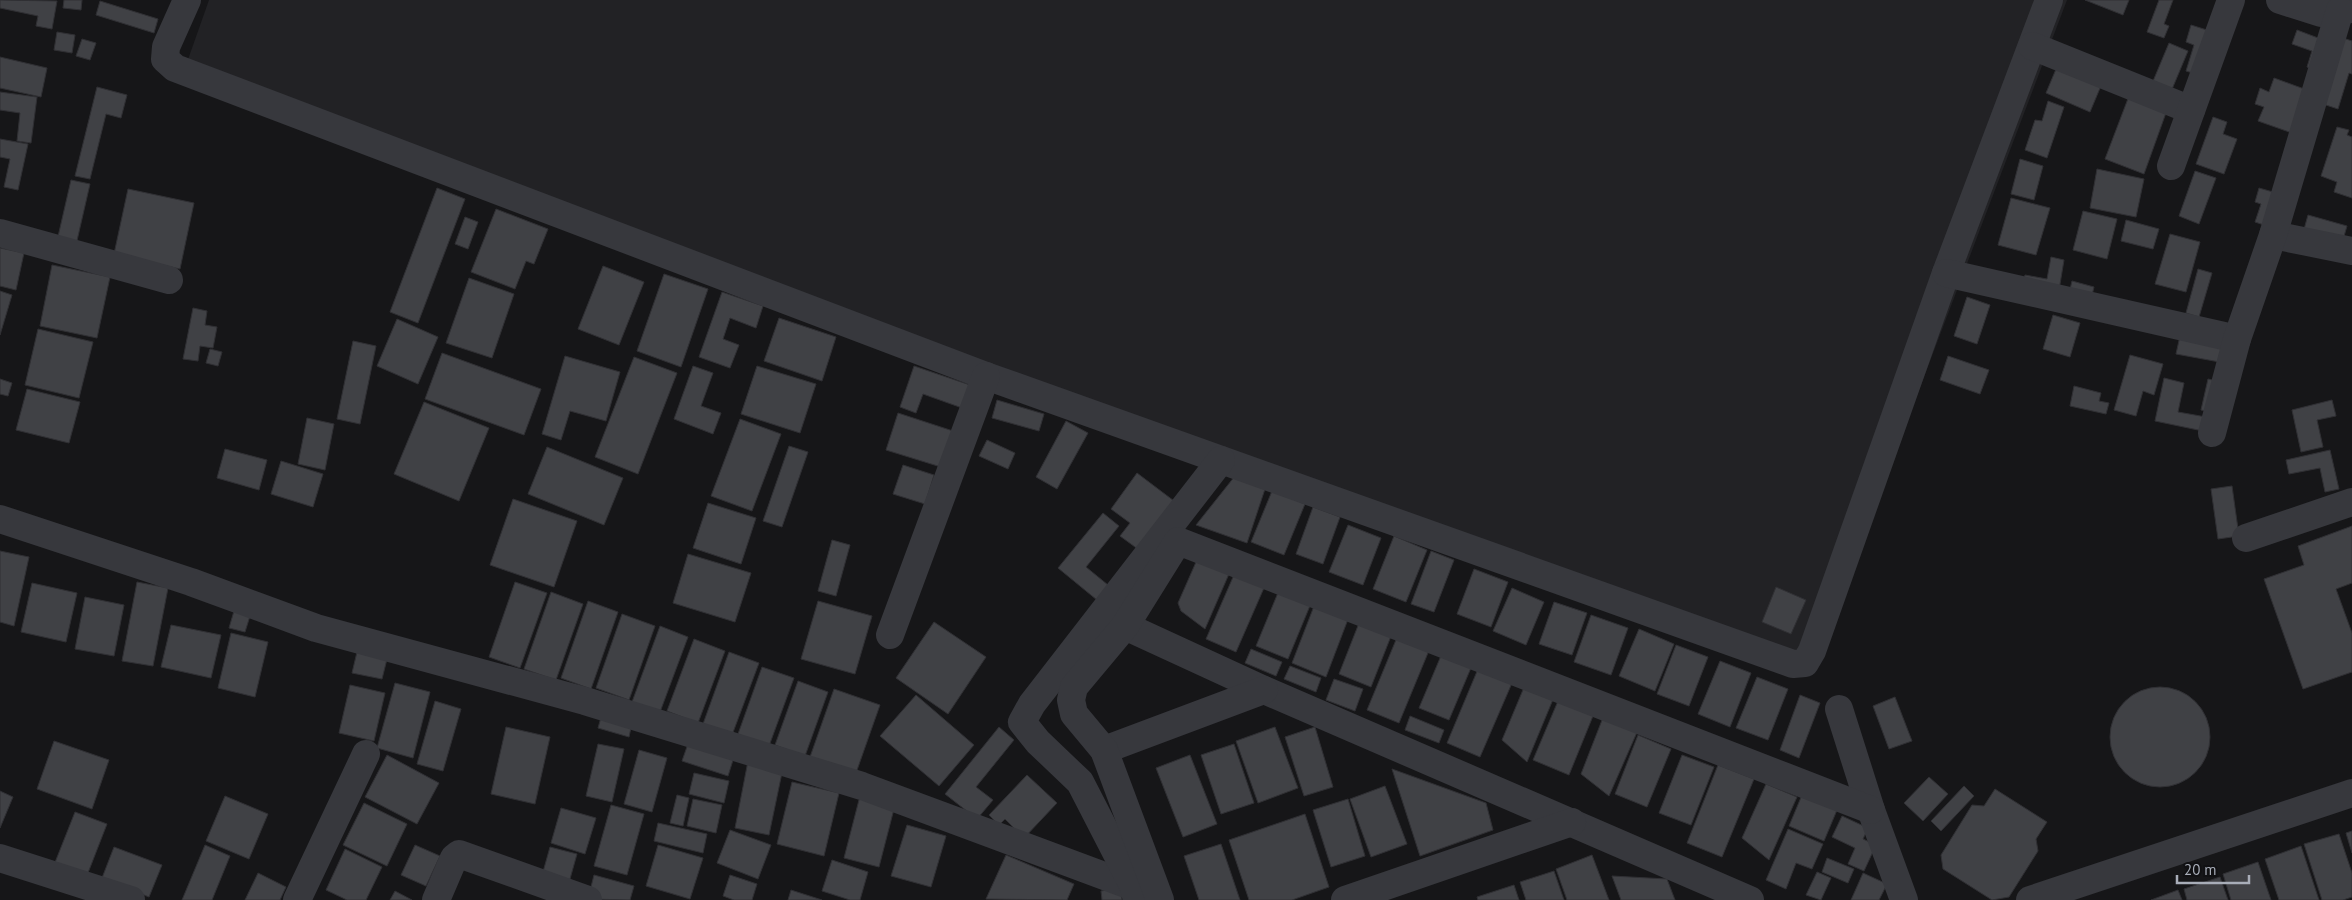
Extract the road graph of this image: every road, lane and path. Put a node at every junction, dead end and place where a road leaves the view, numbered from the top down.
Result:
1 (188, 0) edge
2 (2049, 0) edge
3 (2231, 0) edge
4 (2280, 0) edge
5 (2335, 8) edge
6 (2032, 46) junction
7 (2191, 110) junction
8 (2171, 166) dead end
9 (0, 233) edge
10 (2273, 235) junction
11 (2352, 251) edge
12 (1946, 273) junction
13 (169, 280) dead end
14 (2237, 339) junction
15 (986, 376) junction
16 (2212, 433) dead end
17 (1221, 460) junction
18 (2352, 502) edge
19 (0, 519) edge
20 (2246, 538) dead end
21 (1125, 626) junction
22 (890, 635) dead end
23 (1264, 690) junction
24 (1839, 709) dead end
25 (1104, 750) junction
26 (366, 754) dead end
27 (2352, 793) edge
28 (1871, 810) junction
29 (1572, 822) junction
30 (0, 858) edge
31 (1136, 894) edge
32 (131, 900) edge
33 (297, 900) edge
34 (436, 900) edge
35 (588, 900) edge
36 (1160, 900) edge
37 (1346, 900) edge
38 (1750, 900) edge
39 (1904, 900) edge
40 (2030, 900) edge

1 - 15 street
2 - 6 street
3 - 7 street
4 - 5 street
5 - 10 street
6 - 7 street
6 - 12 street
7 - 8 street
9 - 13 street
10 - 11 street
10 - 14 street
12 - 14 street
12 - 17 street
14 - 16 street
15 - 17 street
15 - 22 street
17 - 31 street
18 - 20 street
19 - 31 street
21 - 23 street
21 - 25 street
21 - 28 street
23 - 25 street
23 - 29 street
24 - 28 street
25 - 36 street
26 - 33 street
27 - 40 street
28 - 39 street
29 - 37 street
29 - 38 street
30 - 32 street
34 - 35 street

